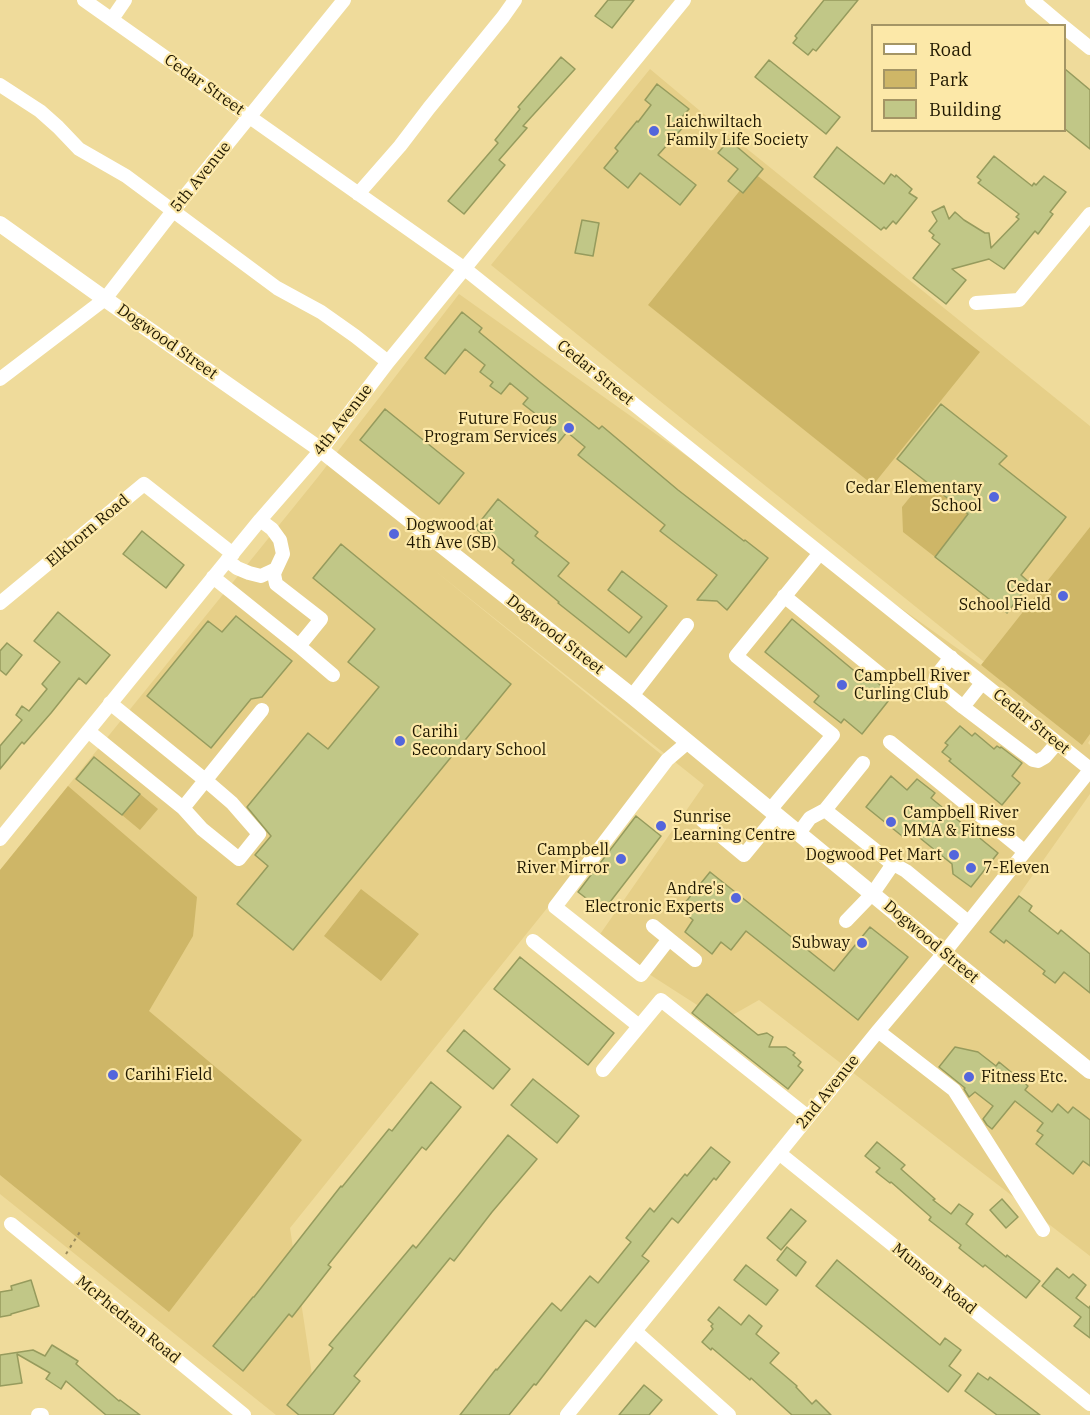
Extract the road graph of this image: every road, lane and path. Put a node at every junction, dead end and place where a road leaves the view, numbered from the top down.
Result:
1 (84, 0) edge
2 (125, 0) edge
3 (344, 0) edge
4 (515, 0) edge
5 (1032, 0) edge
6 (680, 1) edge
7 (112, 20) junction
8 (1062, 24) edge
9 (1066, 28) edge
10 (1090, 48) edge
11 (0, 85) edge
12 (249, 117) junction
13 (358, 194) junction
14 (172, 211) junction
15 (1090, 214) edge
16 (0, 224) edge
17 (465, 269) junction
18 (105, 299) junction
19 (976, 303) dead end
20 (388, 362) junction
21 (0, 379) edge
22 (321, 450) junction
23 (260, 520) junction
24 (820, 553) junction
25 (230, 557) junction
26 (276, 569) junction
27 (213, 577) junction
28 (784, 596) junction
29 (0, 603) edge
30 (687, 625) dead end
31 (299, 646) junction
32 (951, 657) junction
33 (333, 675) dead end
34 (881, 675) dead end
35 (982, 683) junction
36 (632, 696) junction
37 (110, 704) junction
38 (963, 707) junction
39 (262, 710) dead end
40 (88, 731) junction
41 (688, 742) junction
42 (890, 742) dead end
43 (1057, 742) junction
44 (863, 763) dead end
45 (1090, 769) edge
46 (206, 780) junction
47 (183, 808) junction
48 (825, 810) junction
49 (774, 813) junction
50 (702, 820) dead end
51 (799, 833) junction
52 (0, 839) edge
53 (1024, 851) junction
54 (893, 864) junction
55 (873, 893) junction
56 (846, 921) dead end
57 (968, 922) junction
58 (653, 926) dead end
59 (669, 939) junction
60 (533, 941) dead end
61 (944, 953) junction
62 (695, 960) dead end
63 (639, 1026) junction
64 (878, 1030) junction
65 (603, 1070) dead end
66 (1090, 1071) edge
67 (808, 1117) junction
68 (779, 1153) junction
69 (11, 1224) dead end
70 (81, 1230) dead end
71 (1042, 1230) dead end
72 (60, 1265) junction
73 (635, 1331) junction
74 (1090, 1404) edge
75 (243, 1415) edge
76 (567, 1415) edge
77 (729, 1415) edge

1 - 7 street, Cedar Street
2 - 7 street
3 - 12 street, 5th Avenue
4 - 13 street
5 - 8 street
6 - 17 street, 4th Avenue
7 - 12 street, Cedar Street
9 - 10 street
11 - 14 street
12 - 13 street, Cedar Street
12 - 14 street, 5th Avenue
13 - 17 street, Cedar Street
14 - 18 street, 5th Avenue
14 - 20 street
15 - 19 street
16 - 18 main road, Dogwood Street
17 - 20 street, 4th Avenue
17 - 24 street, Cedar Street
18 - 21 street, 5th Avenue
18 - 22 main road, Dogwood Street
20 - 22 street, 4th Avenue
22 - 23 street, 4th Avenue
22 - 36 main road, Dogwood Street
23 - 25 street, 4th Avenue
23 - 26 street
24 - 28 street
24 - 32 street, Cedar Street
25 - 26 street
25 - 27 street, 4th Avenue
25 - 29 street, Elkhorn Road
26 - 31 street
27 - 31 street
27 - 37 street, 4th Avenue
28 - 34 street
28 - 49 street
30 - 36 street
31 - 33 street
32 - 35 street, Cedar Street
32 - 38 street
35 - 38 street
35 - 43 street, Cedar Street
36 - 41 main road, Dogwood Street
37 - 40 street, 4th Avenue
37 - 46 street
38 - 43 street
39 - 46 street
40 - 47 street
40 - 52 street, 4th Avenue
41 - 49 main road, Dogwood Street
41 - 59 street
42 - 53 street
43 - 45 street, Cedar Street
44 - 48 street
45 - 53 street, 2nd Avenue
46 - 47 street
46 - 47 street
48 - 51 street
48 - 54 street
49 - 50 street
49 - 51 main road, Dogwood Street
51 - 55 main road, Dogwood Street
53 - 57 street, 2nd Avenue
54 - 55 street
54 - 57 street
55 - 56 street
55 - 61 main road, Dogwood Street
57 - 61 street, 2nd Avenue
58 - 59 street
59 - 62 street
60 - 63 street
61 - 64 street, 2nd Avenue
61 - 66 main road, Dogwood Street
63 - 65 street
63 - 67 street
64 - 67 street, 2nd Avenue
64 - 71 street
67 - 68 street, 2nd Avenue
68 - 73 street, 2nd Avenue
68 - 74 street, Munson Road
69 - 72 street, McPhedran Road
70 - 72 path
72 - 75 street, McPhedran Road
73 - 76 street, 2nd Avenue
73 - 77 street

